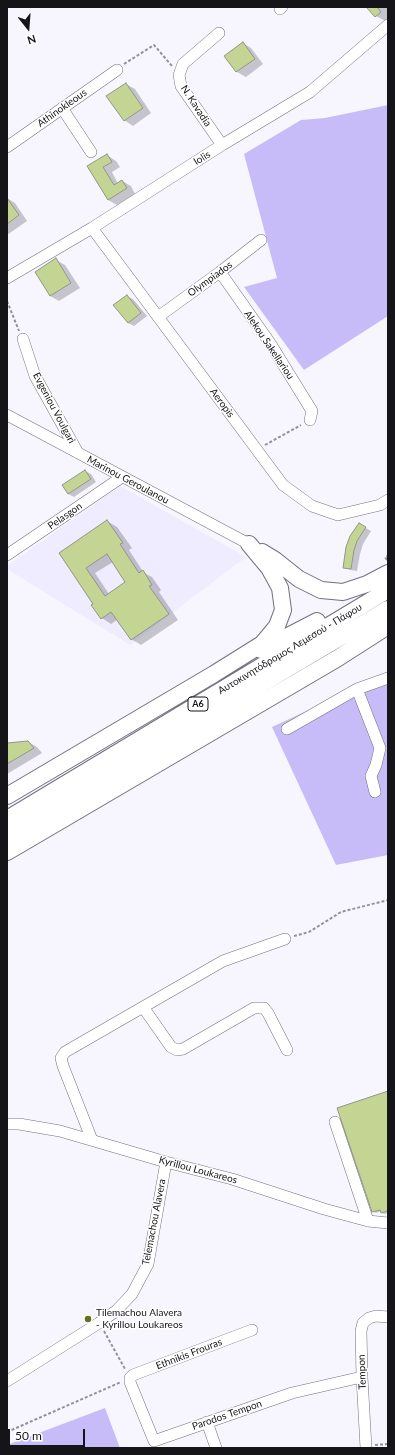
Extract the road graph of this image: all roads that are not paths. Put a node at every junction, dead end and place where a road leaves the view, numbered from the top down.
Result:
1 (388, 25) edge
2 (219, 33) dead end
3 (117, 70) road end
4 (62, 108) junction
5 (222, 145) junction
6 (7, 147) edge
7 (91, 152) dead end
8 (92, 228) junction
9 (261, 240) dead end
10 (220, 272) junction
11 (7, 278) edge
12 (158, 317) junction
13 (23, 339) road end
14 (7, 415) edge
15 (310, 420) road end
16 (79, 454) junction
17 (122, 477) junction
18 (388, 500) edge
19 (249, 544) junction
20 (7, 554) edge
21 (387, 562) edge
22 (388, 589) edge
23 (388, 609) edge
24 (388, 626) edge
25 (388, 638) edge
26 (338, 658) junction
27 (214, 674) junction
28 (388, 678) edge
29 (357, 689) junction
30 (287, 729) dead end
31 (375, 792) dead end
32 (7, 796) edge
33 (7, 819) edge
34 (7, 835) edge
35 (7, 852) edge
36 (285, 939) road end
37 (143, 1007) junction
38 (288, 1050) dead end
39 (335, 1122) dead end
40 (7, 1124) edge
41 (92, 1140) junction
42 (166, 1162) junction
43 (368, 1221) junction
44 (388, 1223) edge
45 (388, 1317) edge
46 (252, 1330) dead end
47 (362, 1377) junction
48 (130, 1380) joint
49 (7, 1381) edge
50 (207, 1422) junction
51 (216, 1448) edge
52 (366, 1448) edge

1 - 5 street, Iolis
2 - 5 street, N. Kavadia
3 - 4 street, Athinokleous
4 - 6 street, Athinokleous
4 - 7 street
5 - 8 street, Iolis
8 - 11 street, Iolis
8 - 12 street, Aeropis
9 - 10 street, Olympiados
10 - 12 street, Olympiados
10 - 15 street, Alekou Sakellariou
12 - 18 street, Aeropis
13 - 16 street, Evgeniou Voulgari
14 - 16 street, Marinou Geroulanou
16 - 17 street, Marinou Geroulanou
17 - 19 street, Marinou Geroulanou
17 - 20 street, Pelasgon
19 - 21 highway
19 - 27 highway
22 - 27 highway
22 - 33 highway, Αυτοκινητόδρομος Λεμεσού - Πάφου / A6
23 - 34 highway, Αυτοκινητόδρομος Λεμεσού - Πάφου / A6
24 - 26 highway
25 - 26 highway
26 - 35 highway
27 - 32 highway
28 - 29 street
29 - 30 street
29 - 31 street
36 - 37 street
37 - 38 street
37 - 41 street
39 - 43 street
40 - 41 street, Kyrillou Loukareos
41 - 42 street, Kyrillou Loukareos
42 - 43 street, Kyrillou Loukareos
42 - 49 street, Telemachou Alavera
43 - 44 street, Kyrillou Loukareos
45 - 47 street, Tempon
46 - 48 street, Ethnikis Frouras
47 - 50 street, Parodos Tempon
47 - 52 street, Tempon
48 - 50 street, Parodos Tempon
50 - 51 street

